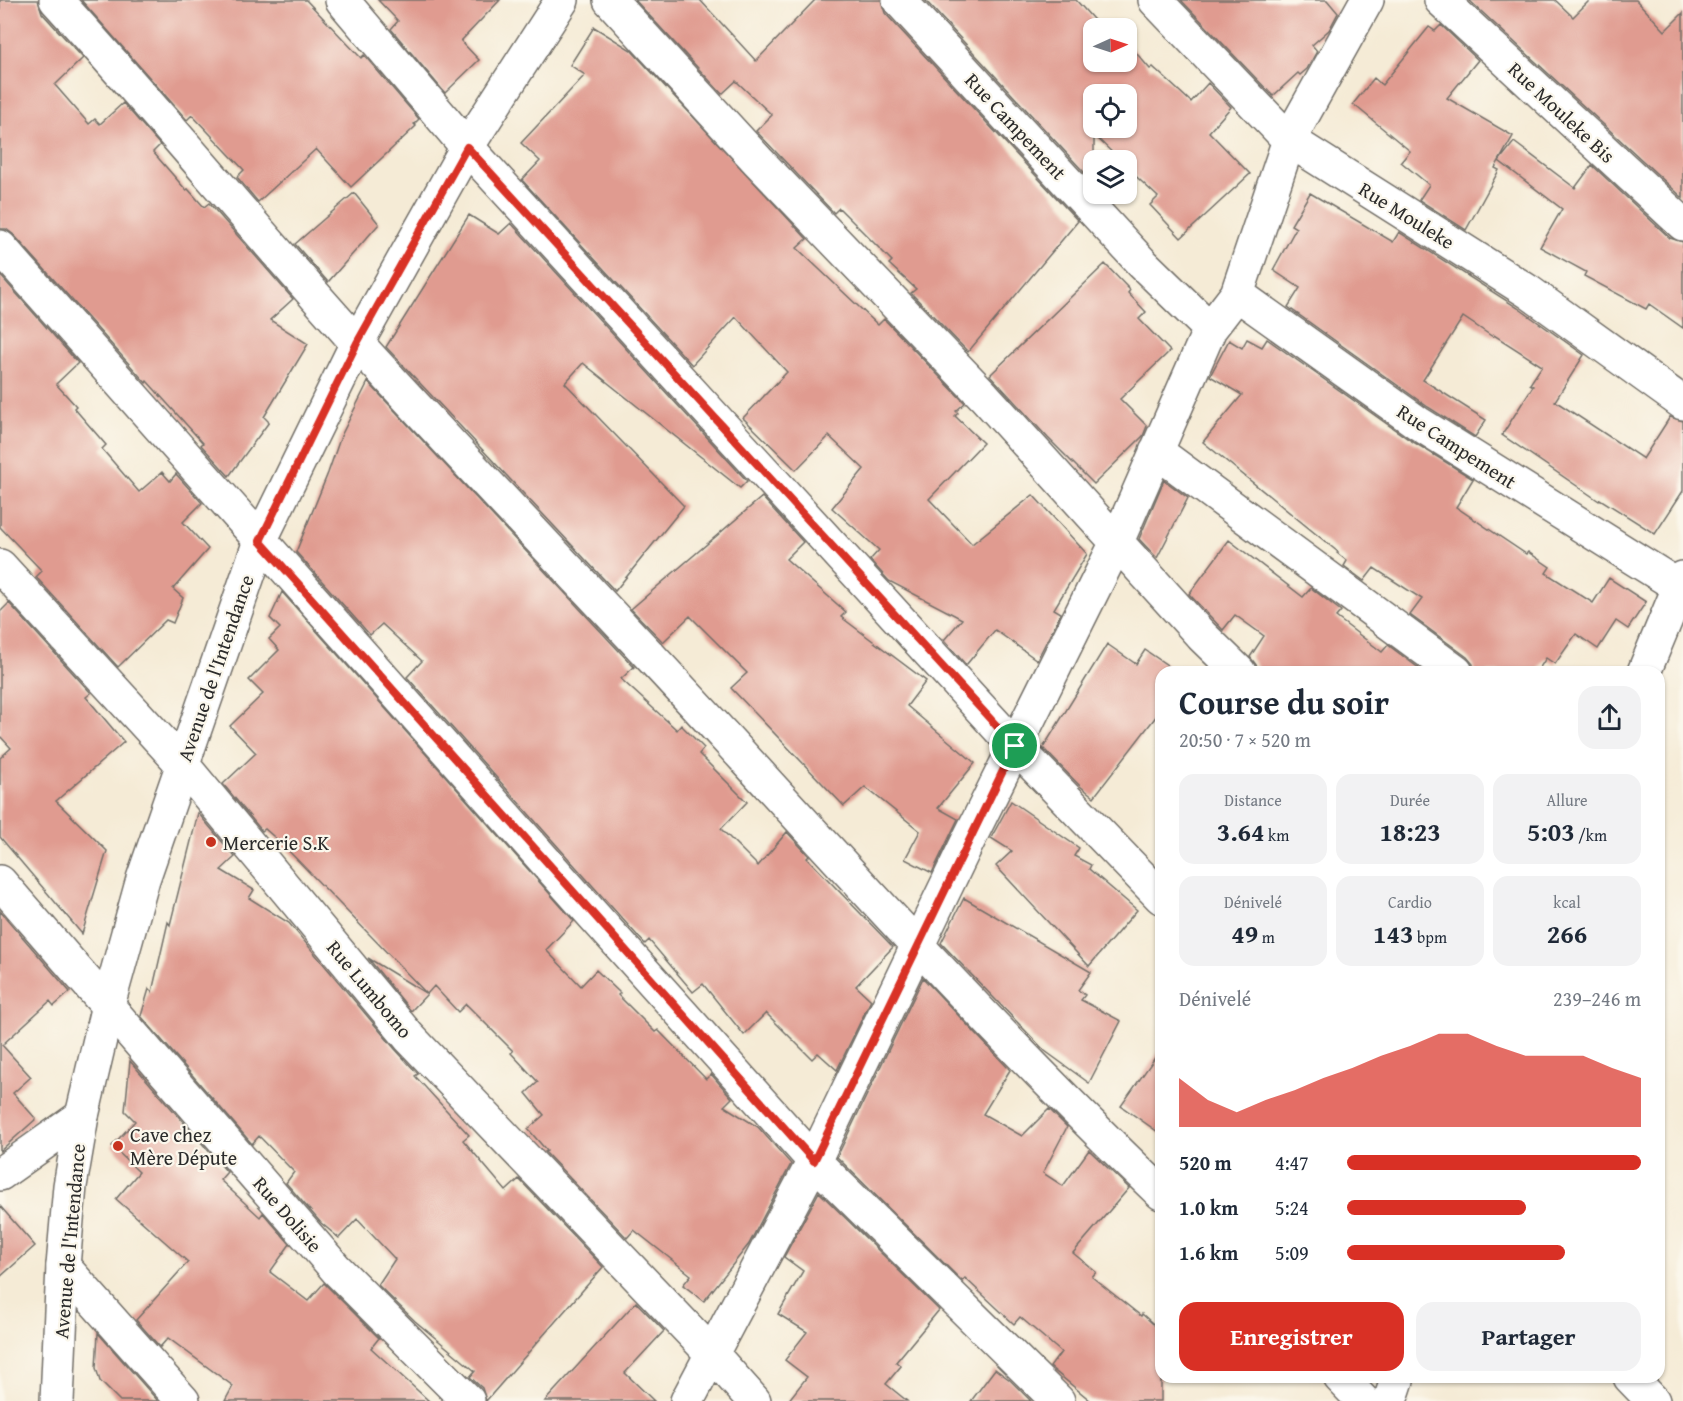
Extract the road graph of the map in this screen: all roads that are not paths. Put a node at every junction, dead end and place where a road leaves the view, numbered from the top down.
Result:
1 (56, 0) edge
2 (342, 0) edge
3 (562, 0) edge
4 (610, 0) edge
5 (899, 0) edge
6 (1155, 0) edge
7 (1367, 0) edge
8 (1441, 0) edge
9 (1289, 140) junction
10 (467, 147) junction
11 (1683, 224) edge
12 (0, 247) edge
13 (1237, 294) junction
14 (1210, 329) junction
15 (357, 343) junction
16 (1683, 403) edge
17 (1156, 451) junction
18 (260, 541) junction
19 (1116, 544) junction
20 (0, 566) edge
21 (1682, 585) edge
22 (1233, 666) edge
23 (1448, 666) edge
24 (1647, 666) edge
25 (1015, 746) junction
26 (182, 764) junction
27 (0, 882) edge
28 (1155, 891) edge
29 (917, 946) junction
30 (108, 1005) junction
31 (82, 1116) junction
32 (814, 1161) junction
33 (0, 1174) edge
34 (1155, 1187) edge
35 (63, 1266) junction
36 (712, 1354) junction
37 (1346, 1383) edge
38 (1396, 1383) edge
39 (1636, 1383) edge
40 (57, 1401) edge
41 (183, 1401) edge
42 (468, 1401) edge
43 (687, 1401) edge
44 (754, 1401) edge
45 (1058, 1401) edge
46 (1363, 1401) edge
47 (1390, 1401) edge
48 (1653, 1401) edge

1 - 15 street
2 - 10 street
3 - 10 street, Avenue de l'Intendance
4 - 19 street
5 - 14 street, Rue Campement
6 - 9 street, Rue Mouleke
7 - 9 street
8 - 11 street, Rue Mouleke Bis
9 - 13 street
9 - 16 street, Rue Mouleke
10 - 15 street, Avenue de l'Intendance
10 - 25 street
12 - 18 street
13 - 14 street
13 - 21 street, Rue Campement
14 - 17 street
15 - 18 street, Avenue de l'Intendance
15 - 29 street
17 - 19 street
17 - 23 street
18 - 26 street, Avenue de l'Intendance
18 - 32 street
19 - 22 street
19 - 25 street
20 - 26 street, Rue Lumbomo
21 - 24 street
25 - 28 street
25 - 29 street
26 - 30 street, Avenue de l'Intendance
26 - 36 street, Rue Lumbomo
27 - 30 street, Rue Dolisie
29 - 32 street
29 - 34 street
30 - 31 street, Avenue de l'Intendance
30 - 42 street, Rue Dolisie
31 - 33 street
31 - 35 street, Avenue de l'Intendance
32 - 36 street
32 - 45 street
35 - 40 street, Avenue de l'Intendance
35 - 41 street
36 - 43 street
36 - 44 street, Rue Lumbomo
37 - 46 street
38 - 47 street
39 - 48 street

